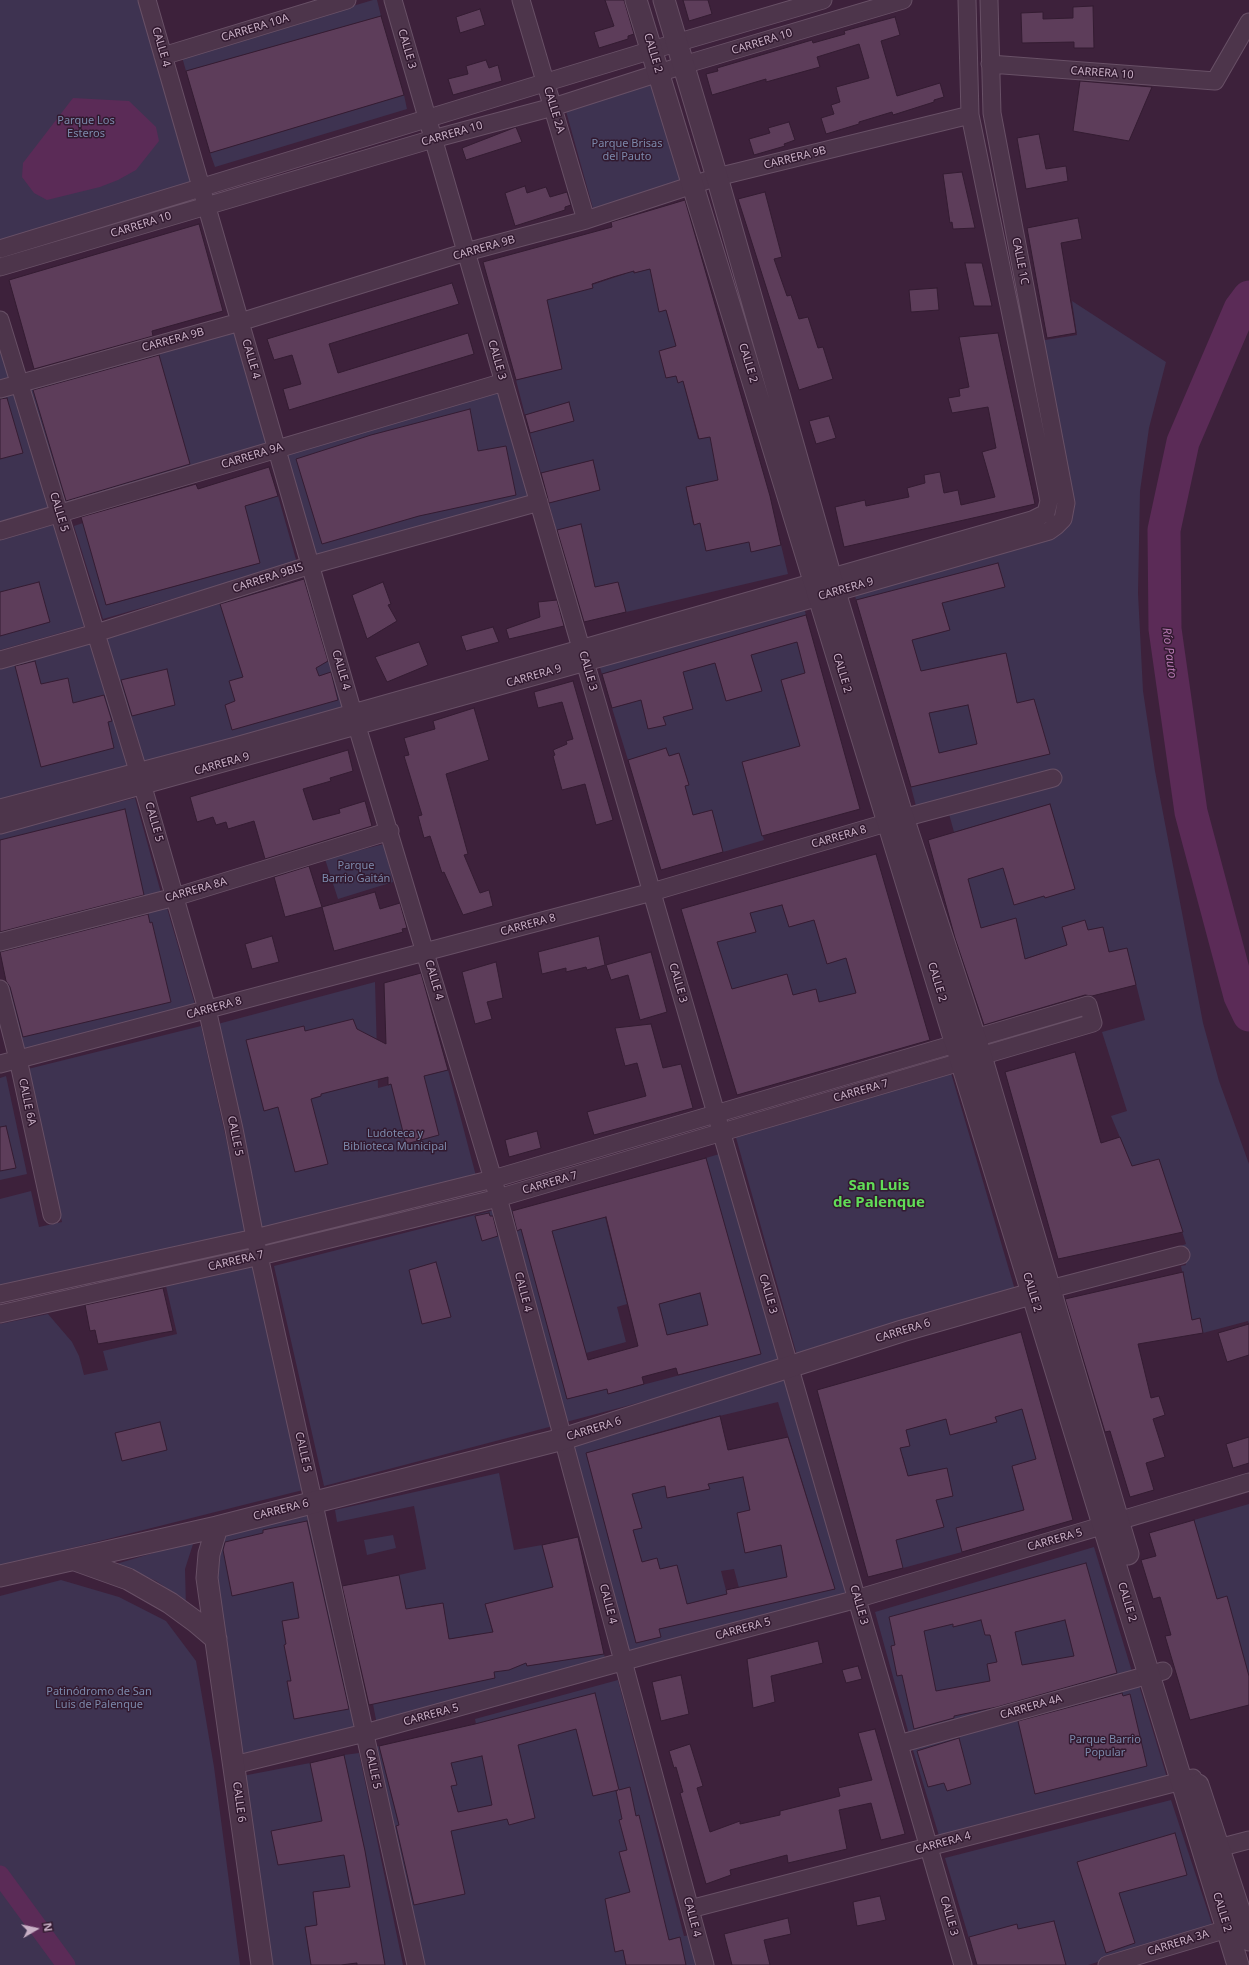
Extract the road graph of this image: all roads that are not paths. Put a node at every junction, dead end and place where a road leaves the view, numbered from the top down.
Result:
1 (147, 0) edge
2 (347, 0) edge
3 (393, 0) edge
4 (521, 0) edge
5 (636, 0) edge
6 (664, 0) edge
7 (823, 0) edge
8 (903, 0) edge
9 (966, 0) edge
10 (989, 0) edge
11 (1249, 22) edge
12 (677, 43) junction
13 (652, 50) junction
14 (163, 56) junction
15 (990, 64) junction
16 (683, 65) junction
17 (659, 73) junction
18 (546, 84) junction
19 (553, 106) junction
20 (970, 115) junction
21 (427, 119) junction
22 (433, 139) junction
23 (717, 177) junction
24 (693, 185) junction
25 (201, 188) junction
26 (206, 205) junction
27 (586, 220) junction
28 (0, 249) edge
29 (466, 252) junction
30 (0, 267) edge
31 (0, 320) edge
32 (240, 322) junction
33 (504, 382) junction
34 (19, 383) junction
35 (0, 388) edge
36 (277, 448) junction
37 (539, 502) junction
38 (59, 513) junction
39 (1046, 513) joint
40 (1063, 519) joint
41 (0, 531) edge
42 (311, 565) junction
43 (825, 587) junction
44 (96, 633) junction
45 (583, 655) junction
46 (0, 660) edge
47 (356, 719) junction
48 (1053, 778) dead end
49 (141, 779) junction
50 (0, 808) edge
51 (896, 820) junction
52 (0, 825) edge
53 (390, 831) junction
54 (652, 892) junction
55 (175, 896) junction
56 (0, 942) edge
57 (426, 952) junction
58 (0, 989) edge
59 (207, 1009) junction
60 (968, 1050) junction
61 (18, 1059) junction
62 (0, 1064) edge
63 (716, 1115) junction
64 (722, 1132) junction
65 (493, 1179) junction
66 (498, 1198) junction
67 (52, 1215) dead end
68 (255, 1238) junction
69 (1181, 1255) dead end
70 (260, 1256) junction
71 (1041, 1291) junction
72 (0, 1294) edge
73 (0, 1314) edge
74 (790, 1367) junction
75 (563, 1439) junction
76 (1249, 1482) edge
77 (314, 1502) junction
78 (1111, 1524) junction
79 (217, 1527) junction
80 (75, 1560) junction
81 (0, 1576) edge
82 (857, 1599) junction
83 (216, 1639) junction
84 (623, 1662) junction
85 (1156, 1673) junction
86 (365, 1733) junction
87 (899, 1744) junction
88 (234, 1765) junction
89 (1189, 1780) junction
90 (1249, 1840) edge
91 (929, 1847) junction
92 (1211, 1850) junction
93 (690, 1909) junction
94 (1227, 1929) junction
95 (1249, 1940) edge
96 (1241, 1959) edge
97 (262, 1965) edge
98 (416, 1965) edge
99 (705, 1965) edge
100 (963, 1965) edge
101 (1107, 1965) edge

1 - 14 street, CALLE 4
2 - 14 street, CARRERA 10A
3 - 21 street, CALLE 3
4 - 18 street, CALLE 2A
5 - 13 street, CALLE 2
6 - 12 street, CALLE 2
7 - 12 street, CARRERA 10
8 - 16 street, CARRERA 10
9 - 20 street, CALLE 1C
10 - 15 street, CALLE 1C
11 - 15 street, CARRERA 10
12 - 13 street, CARRERA 10
12 - 16 street, CALLE 2
13 - 17 street, CALLE 2
13 - 18 street, CARRERA 10
14 - 25 street, CALLE 4
15 - 40 street, CALLE 1C
16 - 17 street, CARRERA 10
16 - 23 street, CALLE 2
17 - 19 street, CARRERA 10
17 - 24 street, CALLE 2
18 - 19 street, CALLE 2A
18 - 21 street, CARRERA 10
19 - 22 street, CARRERA 10
19 - 27 street, CALLE 2A
20 - 23 street, CARRERA 9B
20 - 39 street, CALLE 1C
21 - 22 street, CALLE 3
21 - 25 street, CARRERA 10
22 - 26 street, CARRERA 10
22 - 29 street, CALLE 3
23 - 24 street, CARRERA 9B
23 - 43 street, CALLE 2
24 - 27 street, CARRERA 9B
24 - 43 street, CALLE 2
25 - 26 street, CALLE 4
25 - 28 street, CARRERA 10
26 - 30 street, CARRERA 10
26 - 32 street, CALLE 4
27 - 29 street, CARRERA 9B
29 - 32 street, CARRERA 9B
29 - 33 street, CALLE 3
31 - 34 street, CALLE 5
32 - 34 street, CARRERA 9B
32 - 36 street, CALLE 4
33 - 36 street, CARRERA 9A
33 - 37 street, CALLE 3
34 - 35 street, CARRERA 9B
34 - 38 street, CALLE 5
36 - 38 street, CARRERA 9A
36 - 42 street, CALLE 4
37 - 42 street, CARRERA 9BIS
37 - 45 street, CALLE 3
38 - 41 street, CARRERA 9A
38 - 44 street, CALLE 5
39 - 43 street, CARRERA 9
40 - 43 street, CARRERA 9
42 - 44 street, CARRERA 9BIS
42 - 47 street, CALLE 4
43 - 45 street, CARRERA 9
43 - 51 street, CALLE 2
44 - 46 street, CARRERA 9BIS
44 - 49 street, CALLE 5
45 - 47 street, CARRERA 9
45 - 54 street, CALLE 3
47 - 49 street, CARRERA 9
47 - 53 street, CALLE 4
48 - 51 street, CARRERA 8
49 - 50 street, CARRERA 9
49 - 52 street, CARRERA 9
49 - 55 street, CALLE 5
51 - 54 street, CARRERA 8
51 - 60 street, CALLE 2
53 - 55 street, CARRERA 8A
53 - 57 street, CALLE 4
54 - 57 street, CARRERA 8
54 - 63 street, CALLE 3
55 - 56 street, CARRERA 8A
55 - 59 street, CALLE 5
57 - 59 street, CARRERA 8
57 - 65 street, CALLE 4
58 - 61 street, CALLE 6A
59 - 61 street, CARRERA 8
59 - 68 street, CALLE 5
60 - 60 street, CARRERA 7
60 - 63 street, CARRERA 7
60 - 64 street, CARRERA 7
60 - 71 street, CALLE 2
61 - 62 street, CARRERA 8
61 - 67 street, CALLE 6A
63 - 64 street, CALLE 3
63 - 65 street, CARRERA 7
64 - 66 street, CARRERA 7
64 - 74 street, CALLE 3
65 - 66 street, CALLE 4
65 - 68 street, CARRERA 7
66 - 70 street, CARRERA 7
66 - 75 street, CALLE 4
68 - 70 street, CALLE 5
68 - 72 street, CARRERA 7
69 - 71 street, CARRERA 6
70 - 73 street, CARRERA 7
70 - 77 street, CALLE 5
71 - 74 street, CARRERA 6
71 - 78 street, CALLE 2
74 - 75 street, CARRERA 6
74 - 82 street, CALLE 3
75 - 77 street, CARRERA 6
75 - 84 street, CALLE 4
76 - 78 street, CARRERA 5
77 - 79 street, CARRERA 6
77 - 86 street, CALLE 5
78 - 82 street, CARRERA 5
78 - 85 street, CALLE 2
79 - 80 street, CARRERA 6
79 - 83 street, CALLE 6
80 - 81 street, CARRERA 6
80 - 83 street
82 - 84 street, CARRERA 5
82 - 87 street, CALLE 3
83 - 88 street, CALLE 6
84 - 86 street, CARRERA 5
84 - 93 street, CALLE 4
85 - 87 street, CARRERA 4A
85 - 89 street, CALLE 2
86 - 88 street, CARRERA 5
86 - 98 street, CALLE 5
87 - 91 street, CALLE 3
88 - 97 street, CALLE 6
89 - 91 street, CARRERA 4
89 - 92 street, CALLE 2
90 - 92 street
91 - 93 street, CARRERA 4
91 - 100 street, CALLE 3
92 - 94 street, CALLE 2
92 - 95 street, CALLE 2
93 - 99 street, CALLE 4
94 - 96 street, CALLE 2
94 - 101 street, CARRERA 3A

